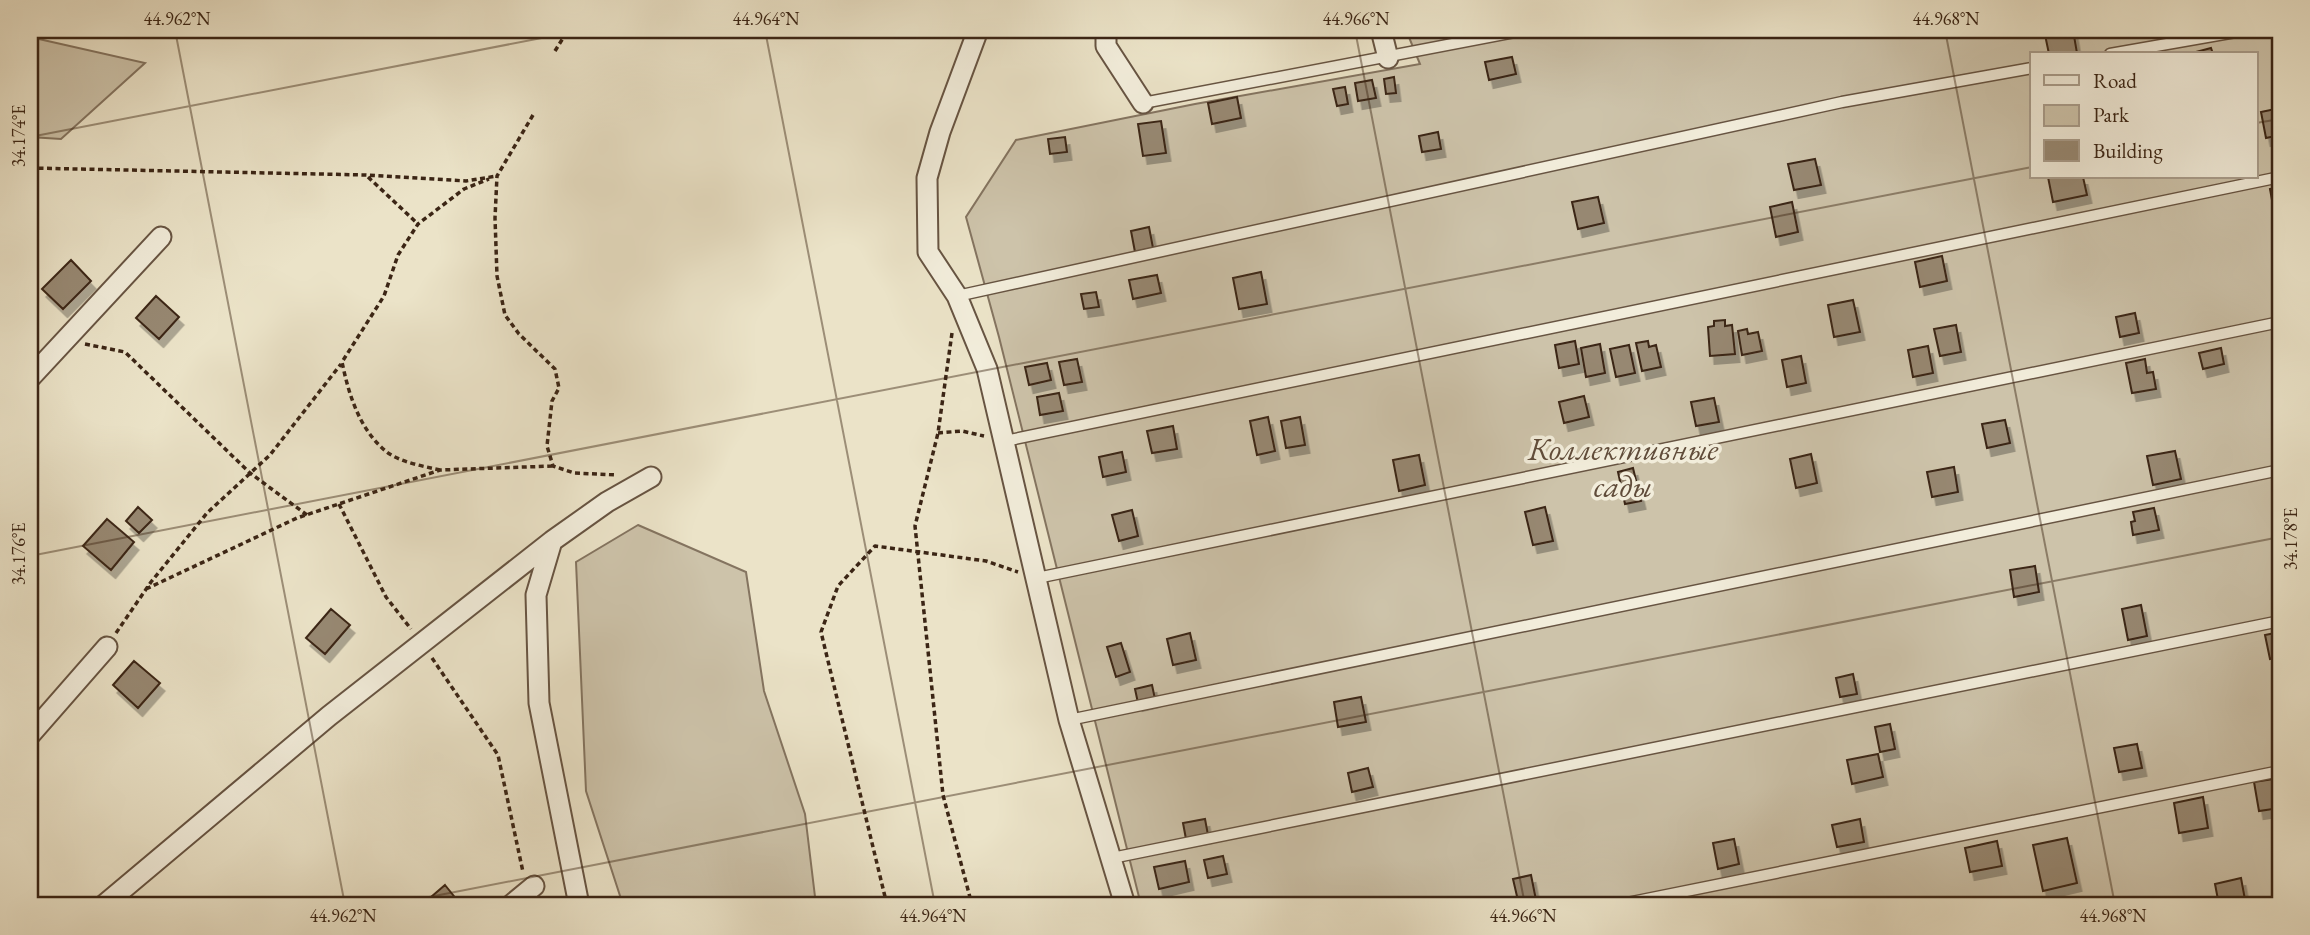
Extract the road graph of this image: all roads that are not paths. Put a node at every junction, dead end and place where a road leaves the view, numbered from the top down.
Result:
1 (978, 30) edge
2 (1106, 30) edge
3 (1381, 30) edge
4 (1527, 30) edge
5 (2247, 30) edge
6 (2121, 52) edge
7 (1388, 58) junction
8 (2030, 68) edge
9 (1143, 103) joint
10 (2280, 177) edge
11 (161, 237) dead end
12 (957, 296) junction
13 (2280, 322) edge
14 (30, 378) edge
15 (1005, 441) junction
16 (2280, 470) edge
17 (651, 477) road end
18 (552, 541) junction
19 (1037, 578) junction
20 (2280, 621) edge
21 (107, 647) road end
22 (1069, 720) junction
23 (30, 735) edge
24 (2280, 771) edge
25 (1112, 858) junction
26 (534, 886) road end
27 (104, 905) edge
28 (511, 905) edge
29 (579, 905) edge
30 (1125, 905) edge
31 (1617, 905) edge

1 - 12 street
2 - 9 street
3 - 7 street
4 - 7 lane
5 - 6 lane
7 - 9 lane
8 - 12 lane
10 - 15 lane
11 - 14 street
12 - 15 street
13 - 19 lane
15 - 19 street
16 - 22 lane
17 - 18 street
18 - 27 street
18 - 29 street
19 - 22 street
20 - 25 lane
21 - 23 street
22 - 25 street
24 - 31 lane
25 - 30 street
26 - 28 street

